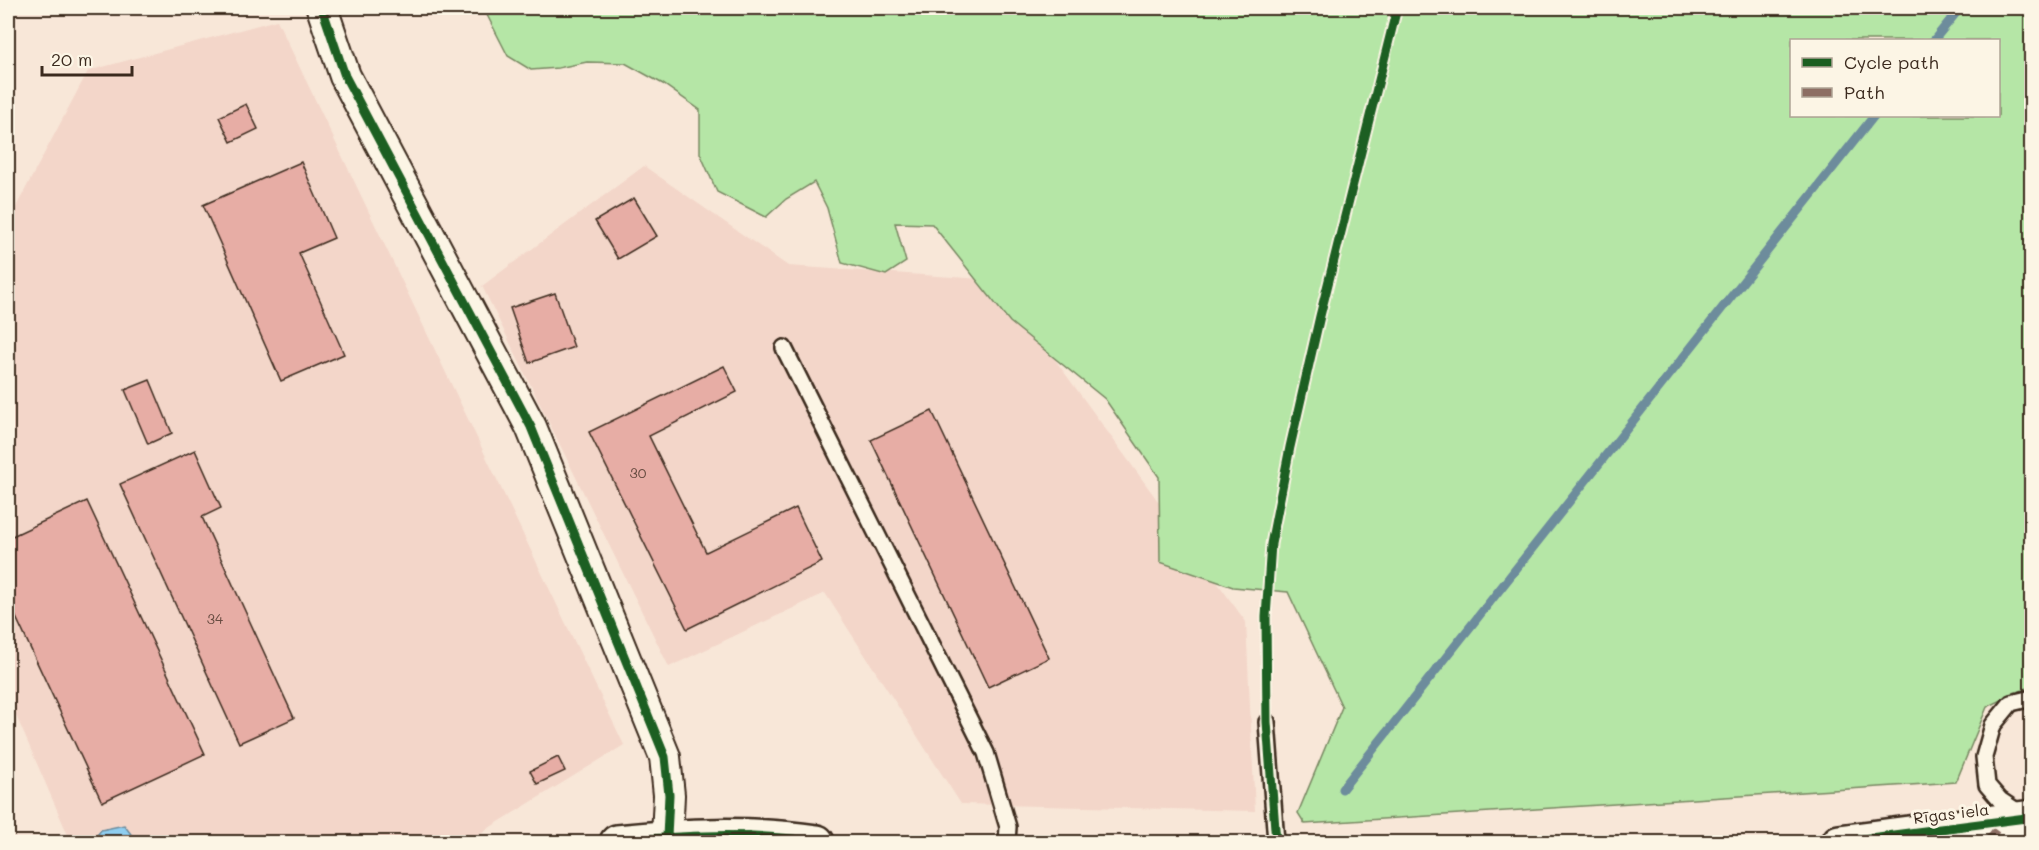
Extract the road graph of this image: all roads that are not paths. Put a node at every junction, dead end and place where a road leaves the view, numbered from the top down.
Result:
1 (321, 8) edge
2 (784, 348) dead end
3 (2031, 698) edge
4 (1267, 722) dead end
5 (2029, 817) edge
6 (667, 837) junction
7 (617, 843) edge
8 (817, 843) edge
9 (1007, 843) edge
10 (1276, 843) edge
11 (1839, 843) edge

1 - 6 street
2 - 9 lane
3 - 5 lane
4 - 10 lane
5 - 11 street, Rīgas iela
6 - 7 street
6 - 8 street

